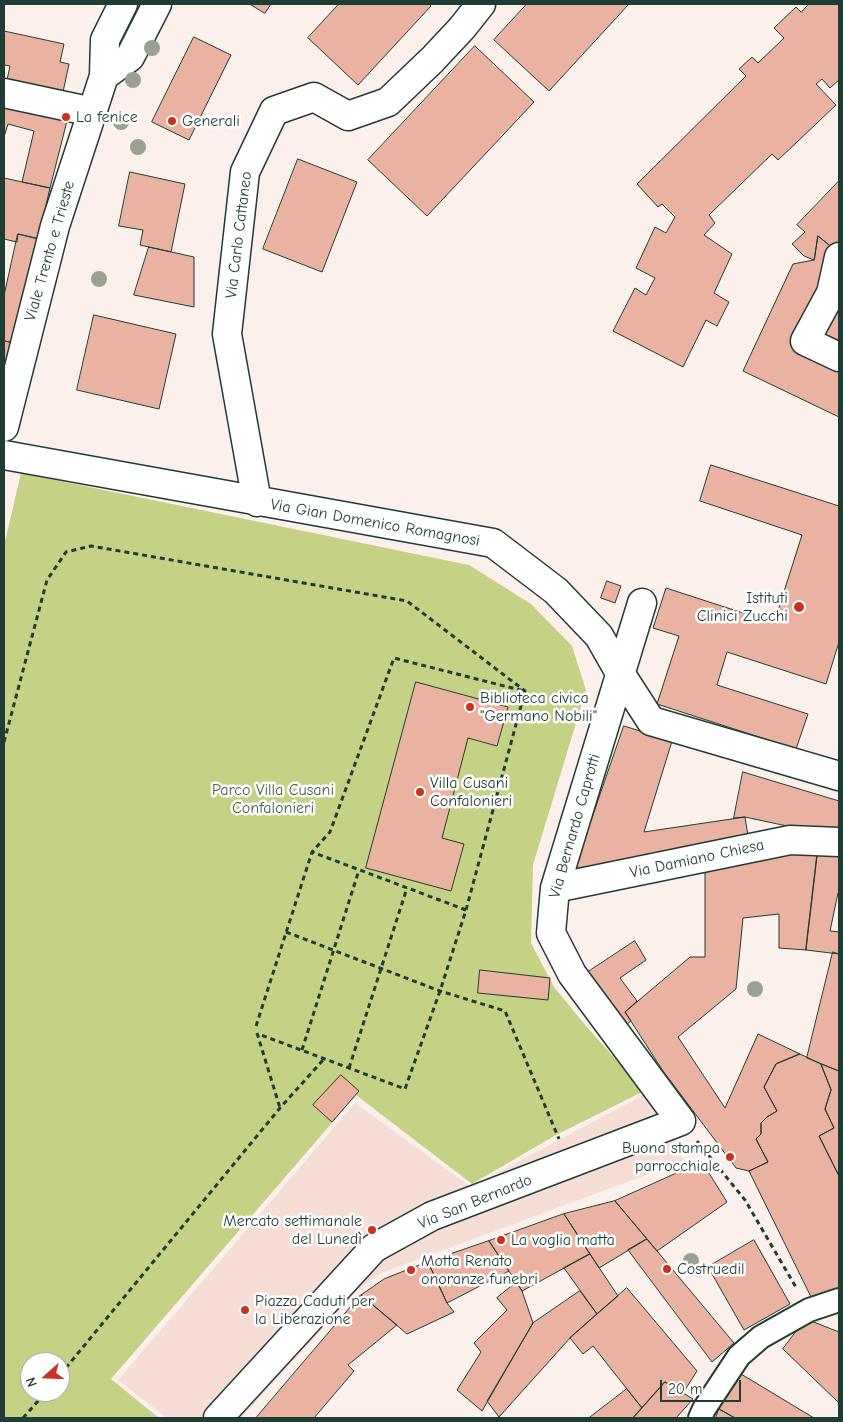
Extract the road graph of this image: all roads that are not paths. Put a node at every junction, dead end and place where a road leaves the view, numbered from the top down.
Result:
1 (103, 4) edge
2 (123, 4) edge
3 (157, 4) edge
4 (481, 4) edge
5 (104, 40) junction
6 (104, 76) junction
7 (4, 93) edge
8 (93, 112) junction
9 (839, 257) edge
10 (839, 357) edge
11 (4, 427) edge
12 (4, 455) edge
13 (256, 502) junction
14 (642, 602) dead end
15 (620, 673) junction
16 (839, 776) edge
17 (839, 842) edge
18 (555, 888) junction
19 (682, 1121) joint
20 (839, 1300) edge
21 (218, 1418) edge
22 (700, 1418) edge

1 - 5 street, Viale Trento e Trieste
2 - 5 street, Viale Trento e Trieste
3 - 6 street
4 - 13 street, Via Carlo Cattaneo
5 - 6 street, Viale Trento e Trieste
6 - 8 street, Viale Trento e Trieste
7 - 8 street
8 - 11 street, Viale Trento e Trieste
9 - 10 street
12 - 13 street, Via Gian Domenico Romagnosi
13 - 15 street, Via Gian Domenico Romagnosi
14 - 15 street, Via Bernardo Caprotti
15 - 16 street, Via Gian Domenico Romagnosi
15 - 18 street, Via Bernardo Caprotti
17 - 18 street, Via Damiano Chiesa
18 - 19 street, Via Bernardo Caprotti
19 - 21 street, Via San Bernardo
20 - 22 street

